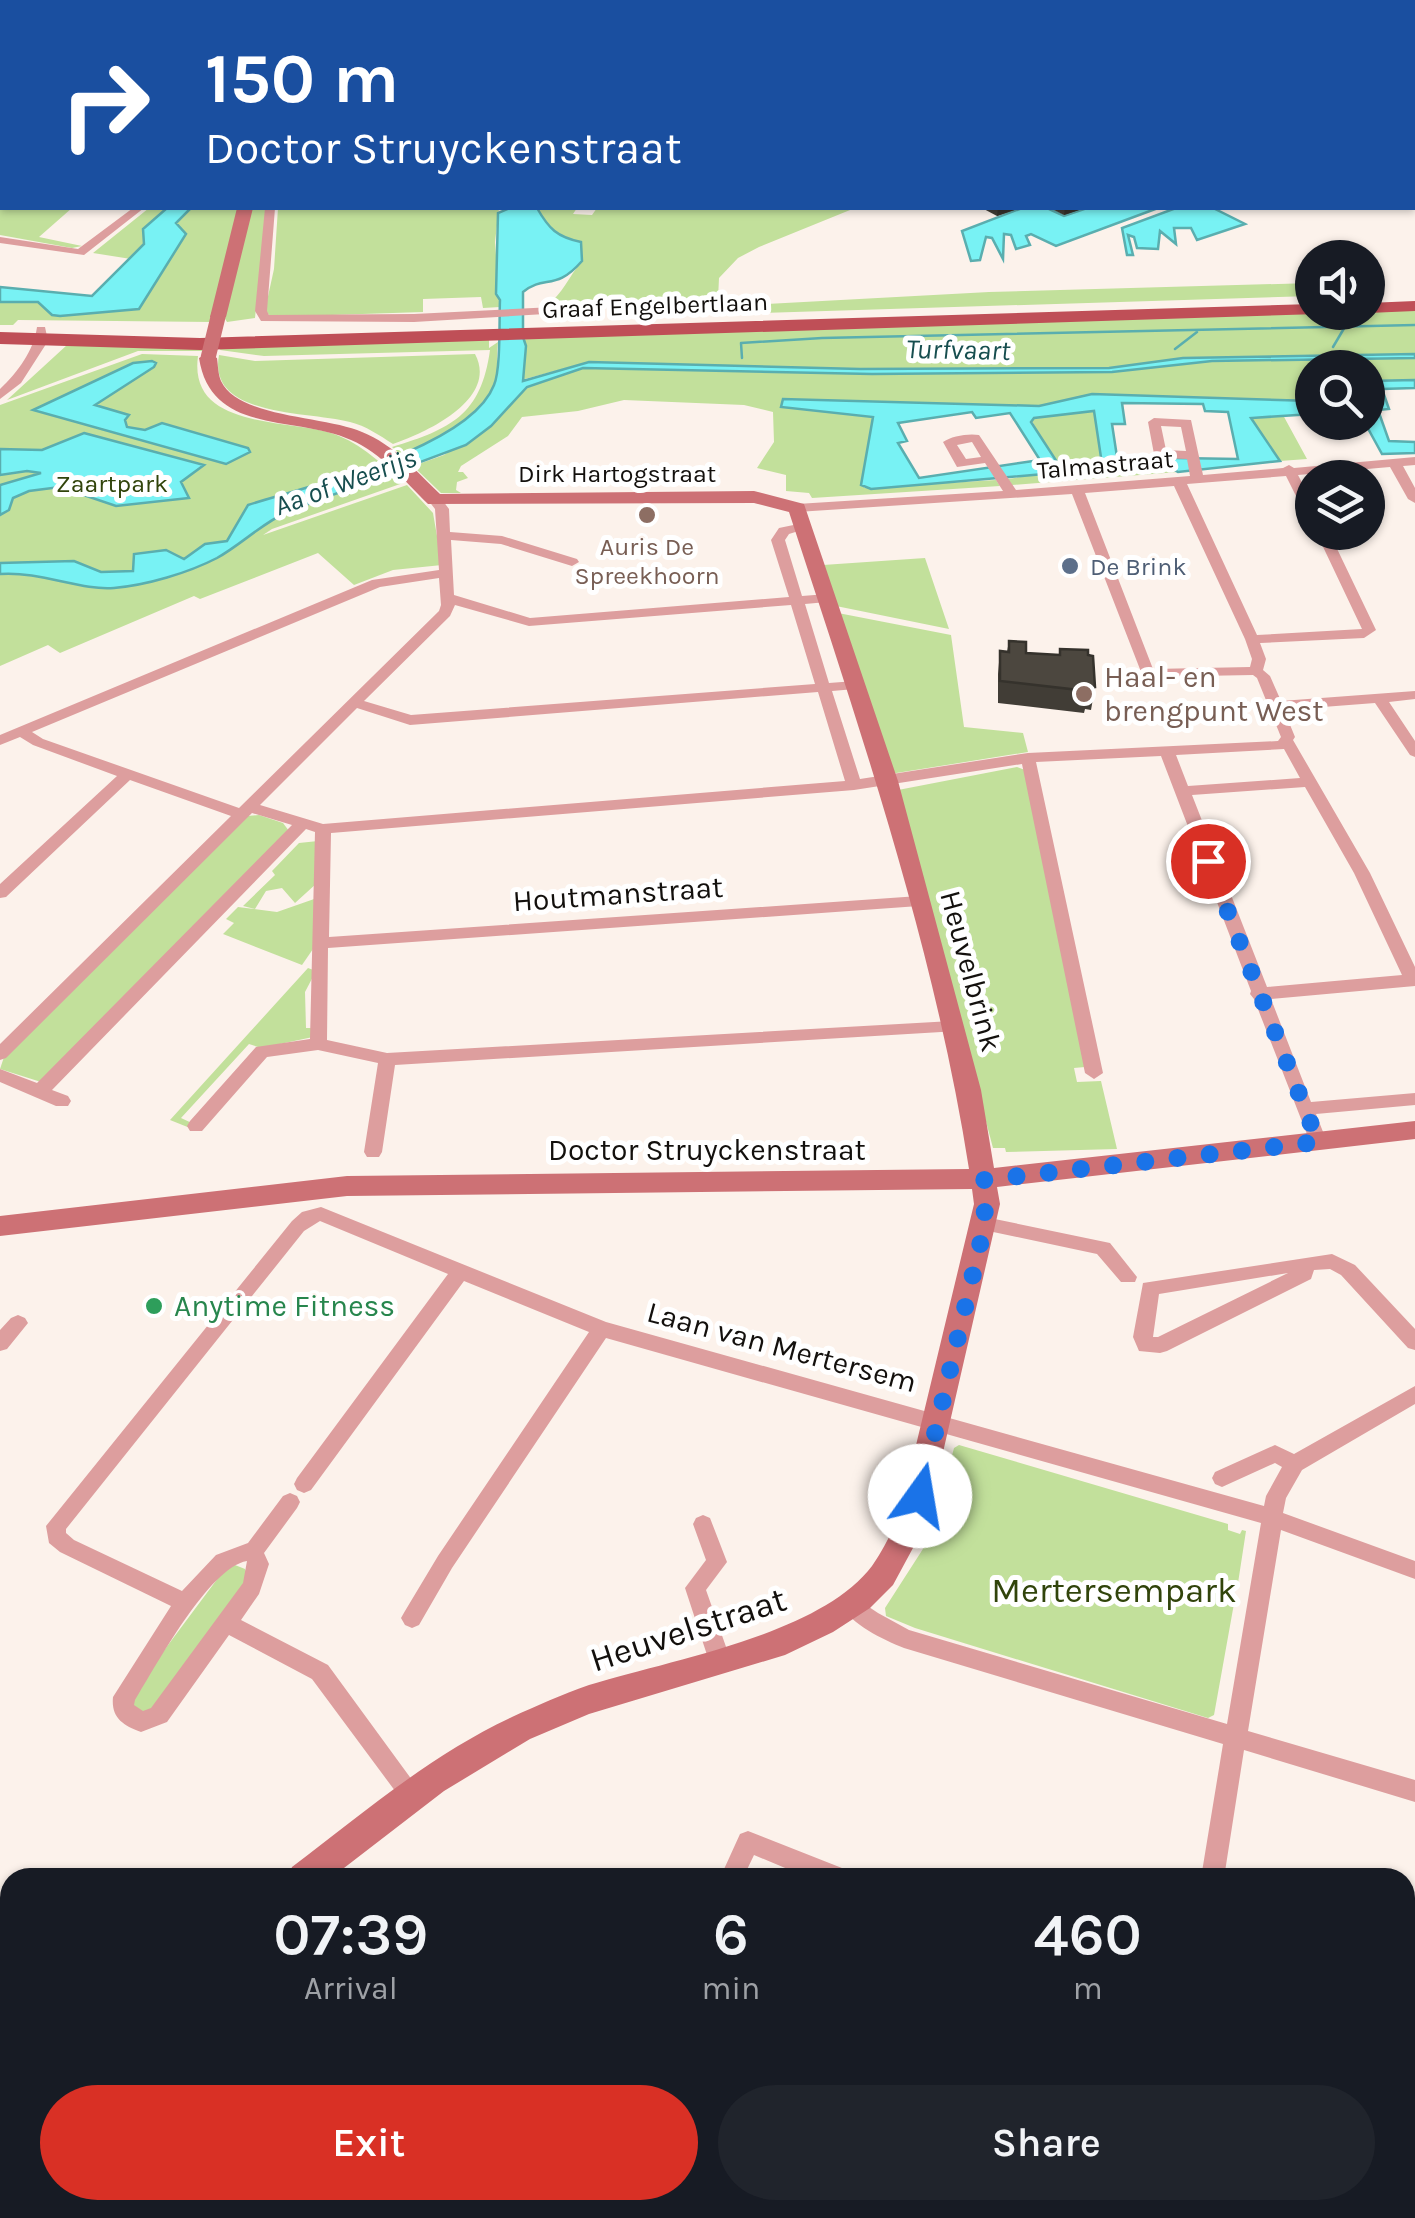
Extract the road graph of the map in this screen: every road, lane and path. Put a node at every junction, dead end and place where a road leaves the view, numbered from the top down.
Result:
1 (137, 210) edge
2 (245, 210) edge
3 (270, 210) edge
4 (0, 240) edge
5 (1415, 296) edge
6 (1385, 297) edge
7 (1295, 300) edge
8 (1415, 306) edge
9 (1385, 307) edge
10 (594, 308) dead end
11 (1295, 310) edge
12 (498, 323) junction
13 (523, 323) junction
14 (0, 328) edge
15 (38, 337) junction
16 (0, 338) edge
17 (4, 392) edge
18 (1415, 461) edge
19 (1394, 462) junction
20 (995, 469) dead end
21 (1289, 469) junction
22 (1178, 480) junction
23 (1295, 481) edge
24 (1077, 490) junction
25 (1012, 494) junction
26 (1415, 498) edge
27 (436, 500) junction
28 (800, 517) junction
29 (444, 536) junction
30 (1331, 550) edge
31 (572, 562) dead end
32 (446, 573) junction
33 (448, 598) junction
34 (827, 598) junction
35 (797, 600) junction
36 (1252, 639) junction
37 (1256, 671) junction
38 (856, 685) junction
39 (824, 688) junction
40 (1415, 696) edge
41 (1379, 698) junction
42 (355, 703) junction
43 (1275, 706) junction
44 (20, 731) junction
45 (0, 740) edge
46 (1286, 742) junction
47 (1166, 751) junction
48 (1415, 752) edge
49 (1028, 758) junction
50 (128, 774) junction
51 (888, 780) junction
52 (1309, 782) junction
53 (854, 784) junction
54 (1180, 790) junction
55 (246, 811) junction
56 (302, 824) junction
57 (323, 829) junction
58 (0, 893) edge
59 (919, 900) junction
60 (320, 943) junction
61 (1414, 980) edge
62 (1258, 994) junction
63 (952, 1027) junction
64 (318, 1044) junction
65 (0, 1054) edge
66 (387, 1059) junction
67 (0, 1074) edge
68 (1094, 1074) dead end
69 (40, 1091) junction
70 (1415, 1099) edge
71 (62, 1101) dead end
72 (1304, 1109) junction
73 (196, 1126) dead end
74 (1415, 1130) edge
75 (1318, 1142) junction
76 (372, 1152) dead end
77 (984, 1180) junction
78 (985, 1224) junction
79 (0, 1226) edge
80 (1306, 1263) junction
81 (461, 1271) junction
82 (1128, 1278) dead end
83 (18, 1323) dead end
84 (602, 1328) junction
85 (1415, 1342) edge
86 (0, 1344) edge
87 (1415, 1394) edge
88 (938, 1421) junction
89 (1295, 1464) junction
90 (1222, 1478) dead end
91 (304, 1484) dead end
92 (290, 1502) dead end
93 (1270, 1517) junction
94 (704, 1524) dead end
95 (253, 1552) junction
96 (1415, 1570) edge
97 (187, 1604) junction
98 (850, 1604) junction
99 (412, 1618) dead end
100 (226, 1623) junction
101 (720, 1662) junction
102 (1234, 1740) junction
103 (1415, 1791) edge
104 (412, 1795) junction
105 (317, 1868) edge
106 (736, 1868) edge
107 (814, 1868) edge
108 (1214, 1868) edge

1 - 4 street
2 - 27 street, bridge
3 - 12 street, Graaf Engelbertlaan
5 - 6 main road
7 - 13 main road, Graaf Engelbertlaan
8 - 9 main road
10 - 13 street, Graaf Engelbertlaan
11 - 13 main road, Graaf Engelbertlaan
12 - 13 main road, Graaf Engelbertlaan
12 - 15 main road, Graaf Engelbertlaan
14 - 15 main road, Graaf Engelbertlaan
15 - 16 main road, Graaf Engelbertlaan
15 - 17 street
18 - 19 street, Talmastraat
19 - 21 street, Talmastraat
19 - 26 street
20 - 25 street
21 - 22 street, Talmastraat
21 - 23 street
22 - 24 street, Talmastraat
22 - 36 street
24 - 25 street, Talmastraat
24 - 37 street
25 - 28 street, Talmastraat
27 - 28 street, Dirk Hartogstraat
27 - 29 street
28 - 34 street, Heuvelbrink
28 - 35 street
29 - 31 street
29 - 32 street
30 - 36 street
32 - 33 street
32 - 44 street
33 - 35 street
33 - 42 street
34 - 35 street
34 - 38 street, Heuvelbrink
35 - 39 street
36 - 37 street
37 - 43 street
38 - 39 street
38 - 51 street, Heuvelbrink
39 - 42 street
39 - 53 street
40 - 41 street
41 - 43 street
41 - 48 street
42 - 55 street
43 - 46 street
44 - 45 street
44 - 50 street
46 - 47 street
46 - 52 street
47 - 49 street
47 - 54 street
49 - 51 street
49 - 68 street
50 - 55 street
50 - 58 street
51 - 53 street
51 - 59 street, Heuvelbrink
52 - 54 street
52 - 61 street
53 - 57 street
54 - 62 street
55 - 56 street
55 - 65 street
56 - 57 street
56 - 69 street
57 - 60 street
59 - 60 street, Houtmanstraat
59 - 63 street, Heuvelbrink
60 - 64 street
61 - 62 street
62 - 72 street
63 - 66 street
63 - 77 street, Heuvelbrink
64 - 66 street
64 - 73 street
66 - 76 street
67 - 69 street
69 - 71 street
70 - 72 street
72 - 75 street
74 - 75 street, Doctor Struyckenstraat
75 - 77 street, Doctor Struyckenstraat
77 - 78 street, Heuvelbrink
77 - 79 street, Doctor Struyckenstraat
78 - 82 street
78 - 88 street, Heuvelbrink
80 - 80 street
80 - 85 street
81 - 84 street, Laan van Mertersem
81 - 91 street
81 - 97 street, Laan van Mertersem
83 - 86 street
84 - 88 street, Laan van Mertersem
84 - 99 street
87 - 89 street
88 - 93 street, Laan van Mertersem
88 - 98 street, Heuvelstraat
89 - 90 street
89 - 93 street
92 - 95 street
93 - 96 street, Laan van Mertersem
93 - 102 street
94 - 101 street
95 - 97 street
95 - 100 street
97 - 100 street
98 - 101 street, Heuvelstraat
98 - 102 street
100 - 104 street
101 - 104 street, Heuvelstraat
102 - 103 street
102 - 108 street
104 - 105 street, Heuvelstraat
106 - 107 street

